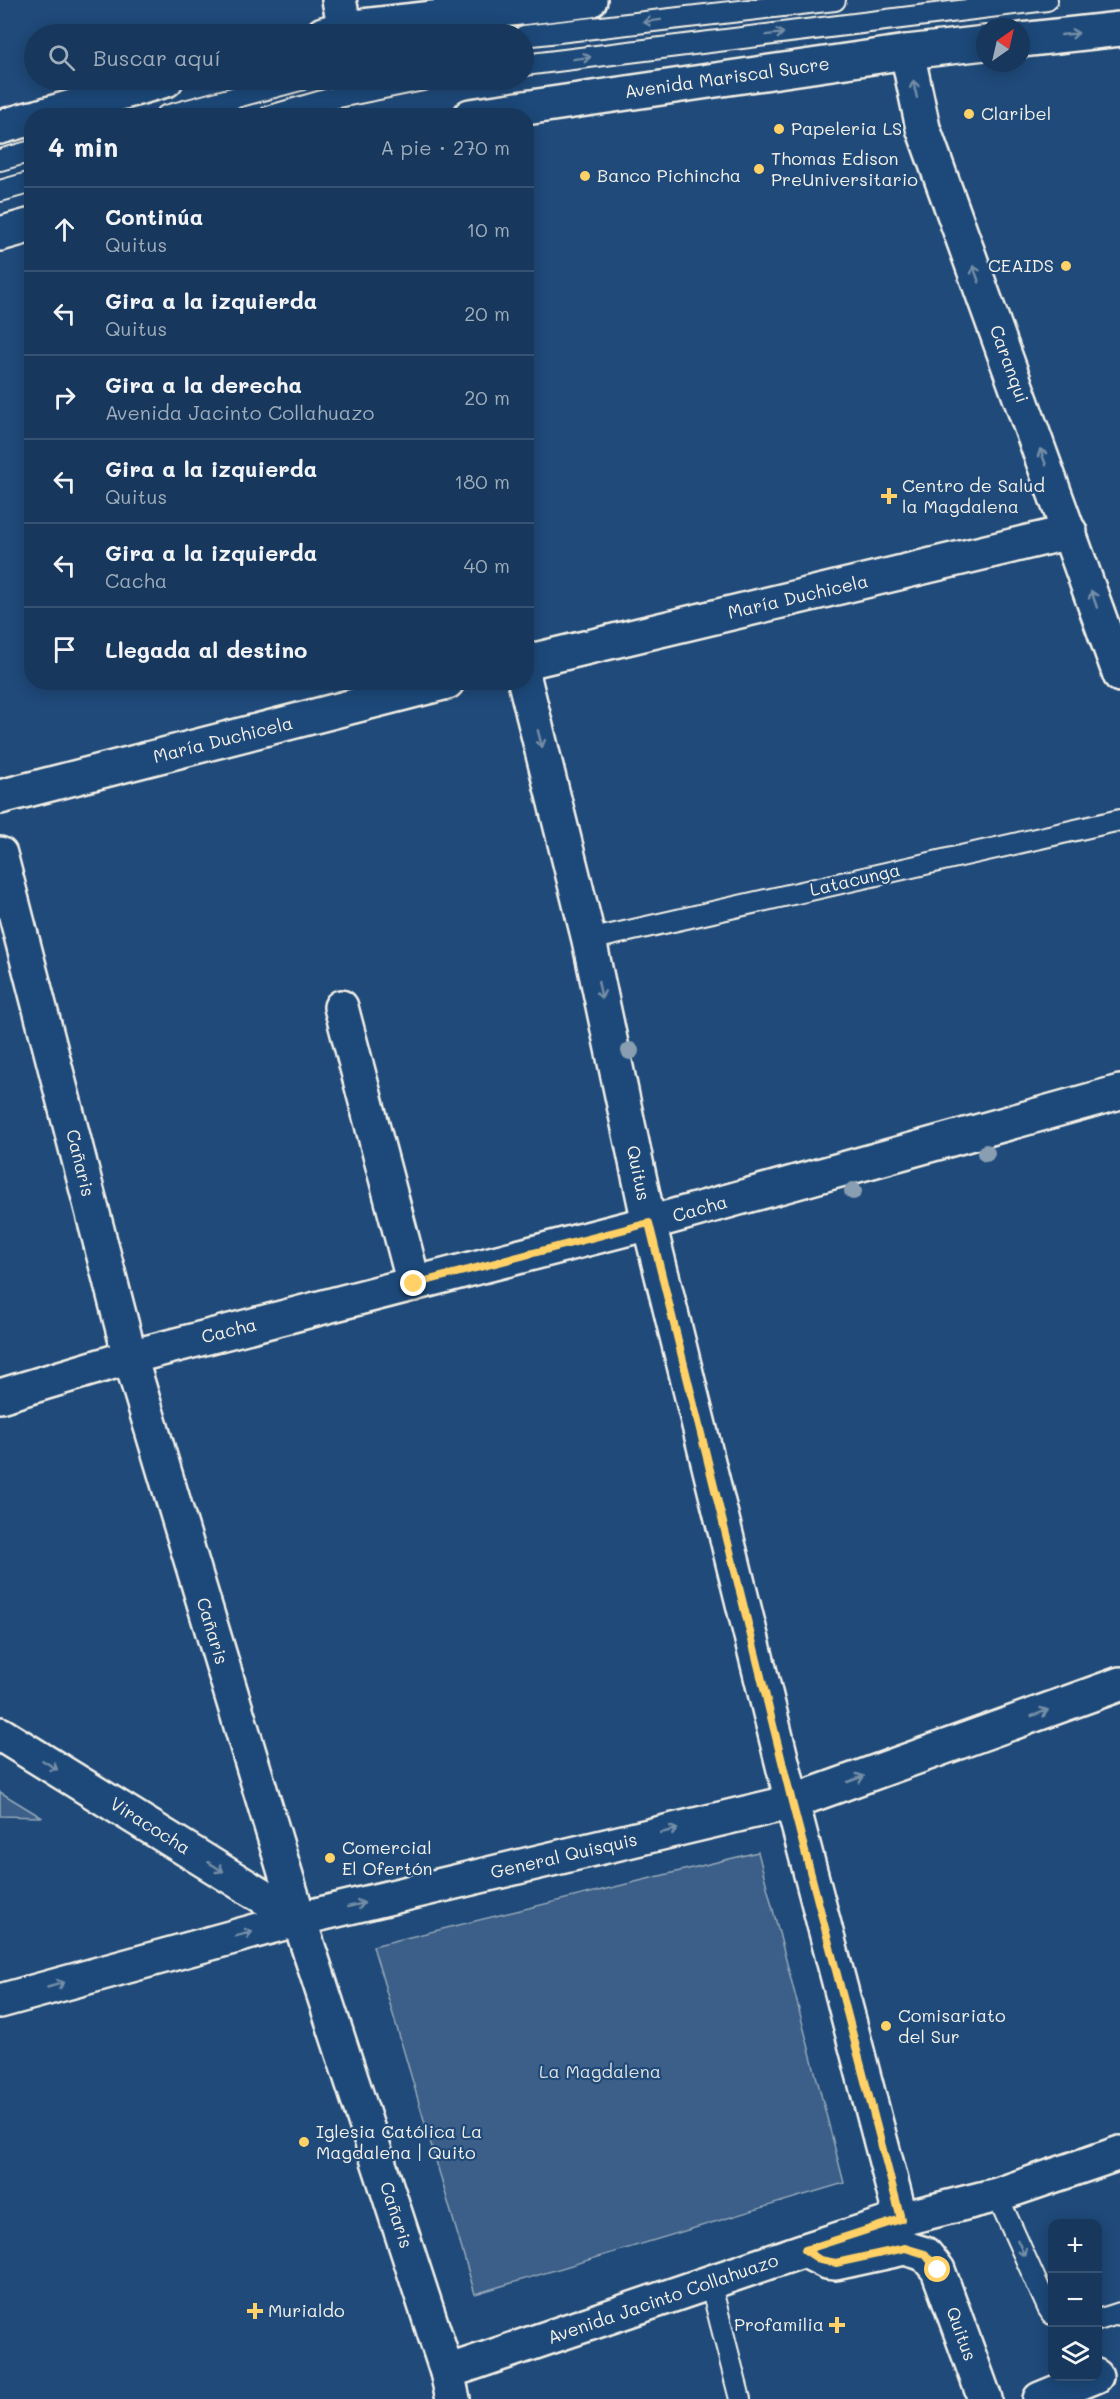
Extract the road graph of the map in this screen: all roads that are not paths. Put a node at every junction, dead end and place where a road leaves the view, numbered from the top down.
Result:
1 (590, 0) edge
2 (835, 0) edge
3 (1047, 0) edge
4 (336, 21) edge
5 (1120, 29) edge
6 (534, 35) edge
7 (1030, 39) edge
8 (976, 45) edge
9 (907, 52) junction
10 (534, 64) edge
11 (131, 90) edge
12 (263, 90) edge
13 (374, 90) edge
14 (68, 108) edge
15 (196, 108) edge
16 (298, 108) edge
17 (525, 108) edge
18 (24, 120) edge
19 (0, 127) edge
20 (24, 154) edge
21 (0, 160) edge
22 (24, 184) edge
23 (0, 191) edge
24 (24, 227) edge
25 (0, 234) edge
26 (1070, 532) junction
27 (534, 660) edge
28 (1120, 675) edge
29 (416, 690) edge
30 (527, 690) edge
31 (0, 797) edge
32 (1120, 820) edge
33 (0, 854) edge
34 (589, 939) junction
35 (341, 1007) dead end
36 (1120, 1092) edge
37 (649, 1223) junction
38 (414, 1284) junction
39 (130, 1357) junction
40 (0, 1396) edge
41 (1120, 1684) edge
42 (0, 1734) edge
43 (792, 1802) junction
44 (299, 1919) junction
45 (0, 2001) edge
46 (1120, 2153) edge
47 (997, 2195) junction
48 (901, 2219) junction
49 (805, 2250) junction
50 (710, 2283) junction
51 (1048, 2309) edge
52 (1120, 2313) edge
53 (1102, 2319) edge
54 (1120, 2367) edge
55 (1102, 2374) edge
56 (1085, 2381) edge
57 (450, 2386) edge
58 (740, 2399) edge
59 (985, 2399) edge
60 (1040, 2399) edge

1 - 4 street
2 -> 6 lane
10 -> 3 lane
7 -> 5 street
8 - 9 street, Avenida Mariscal Sucre
9 - 17 street, Avenida Mariscal Sucre
26 -> 9 street, Caranqui
11 - 14 street
12 - 15 lane
13 - 16 lane
18 - 19 street
20 - 21 lane
22 - 23 lane
24 - 25 street
26 - 27 street, María Duchicela
28 -> 26 street, Caranqui
29 - 31 street, María Duchicela
30 -> 34 street, Quitus
32 - 34 lane, Latacunga
33 - 39 street, Cañaris
34 -> 37 street, Quitus
35 - 38 street
36 - 37 street, Cacha
37 - 38 street, Cacha
37 - 43 street, Quitus
38 - 39 street, Cacha
39 - 40 street, Cacha
39 - 44 street, Cañaris
43 -> 41 street, General Quisquis
42 -> 44 street, Viracocha
44 -> 43 street, General Quisquis
43 - 48 street, Quitus
45 -> 44 street, General Quisquis
44 - 57 street, Cañaris
46 - 47 street, Avenida Jacinto Collahuazo
47 - 48 street, Avenida Jacinto Collahuazo
47 -> 51 lane
48 - 49 street, Avenida Jacinto Collahuazo
49 - 50 street, Avenida Jacinto Collahuazo
49 - 59 street, Quitus
50 - 57 street, Avenida Jacinto Collahuazo
50 - 58 lane
52 - 53 lane
54 - 55 street
56 - 60 street

